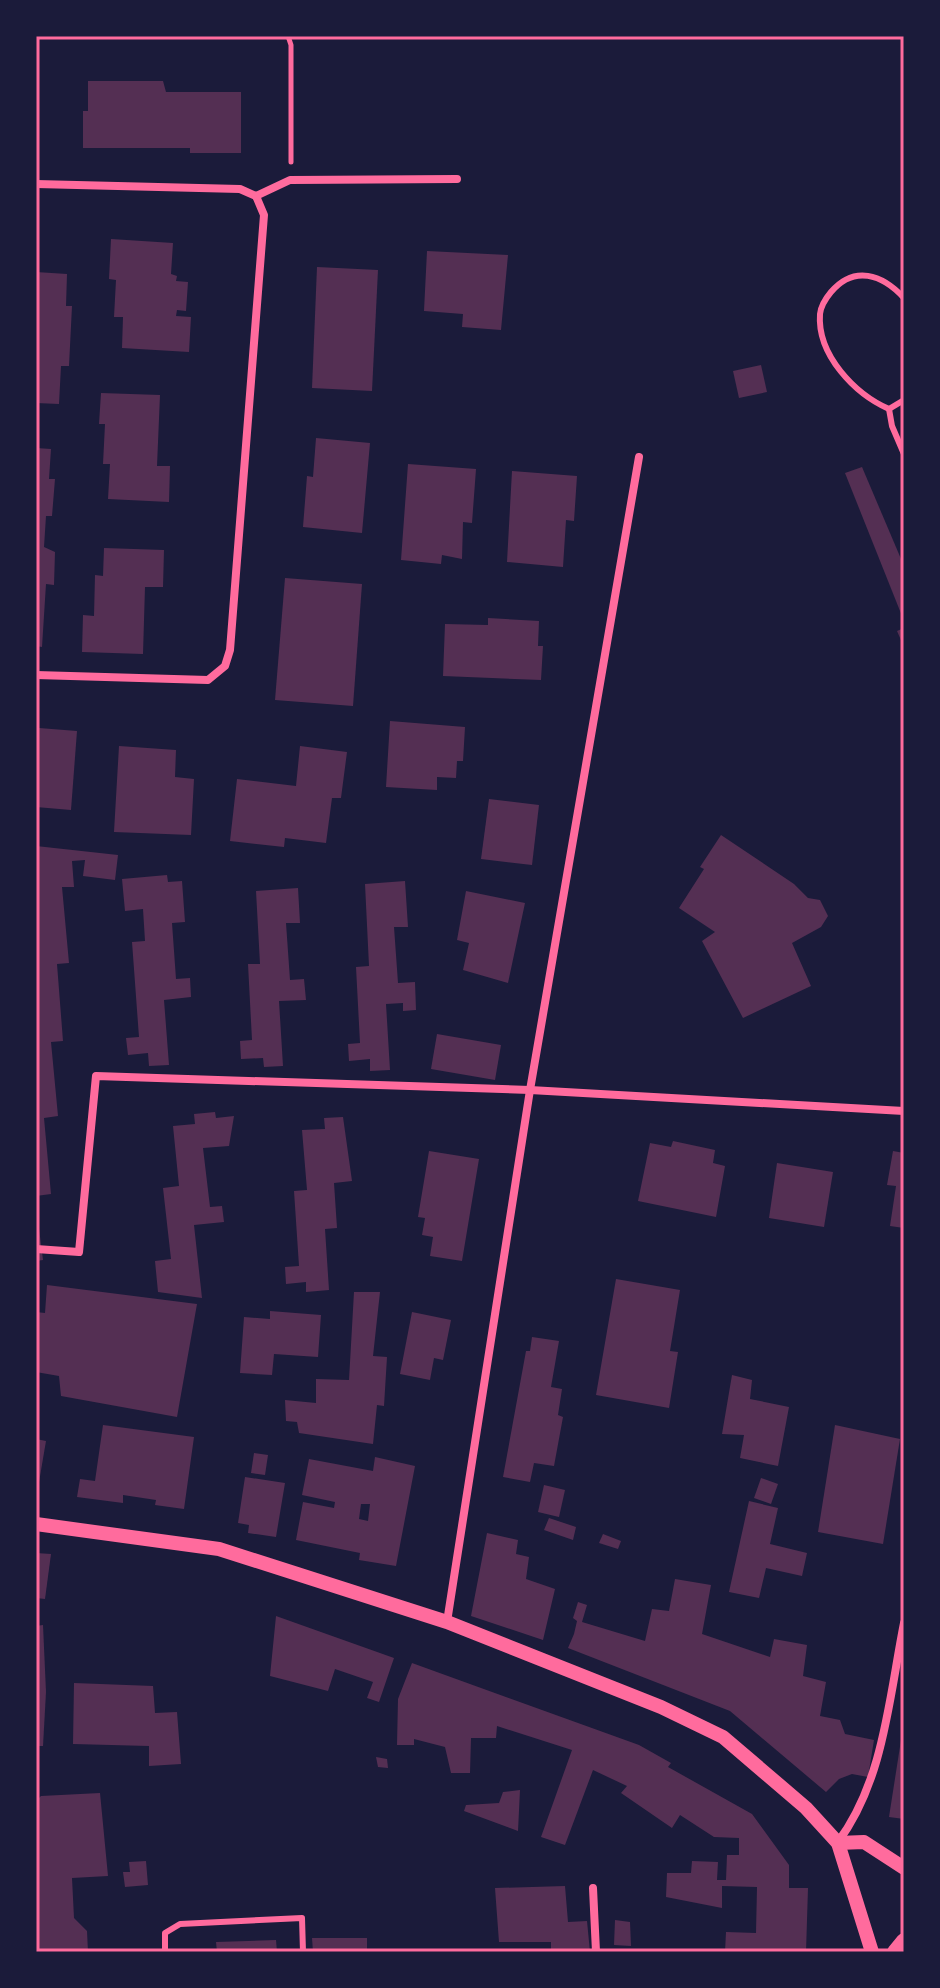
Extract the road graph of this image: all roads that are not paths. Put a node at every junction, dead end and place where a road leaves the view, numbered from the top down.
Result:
1 (457, 179) dead end
2 (36, 184) edge
3 (256, 196) junction
4 (904, 298) edge
5 (904, 400) edge
6 (889, 409) junction
7 (904, 454) edge
8 (639, 457) dead end
9 (36, 675) edge
10 (530, 1090) junction
11 (904, 1111) edge
12 (36, 1249) edge
13 (36, 1524) edge
14 (447, 1622) junction
15 (904, 1623) edge
16 (838, 1843) junction
17 (904, 1868) edge
18 (593, 1888) dead end
19 (904, 1941) edge
20 (165, 1952) edge
21 (303, 1952) edge
22 (596, 1952) edge
23 (872, 1952) edge
24 (895, 1952) edge

1 - 3 street
2 - 3 street
3 - 9 street
4 - 6 lane
5 - 6 lane
6 - 7 lane
8 - 10 street
10 - 11 street
10 - 12 street
10 - 14 street
13 - 14 street
14 - 16 street
15 - 16 street
16 - 17 street
16 - 23 street
18 - 22 street
19 - 24 main road
20 - 21 lane

